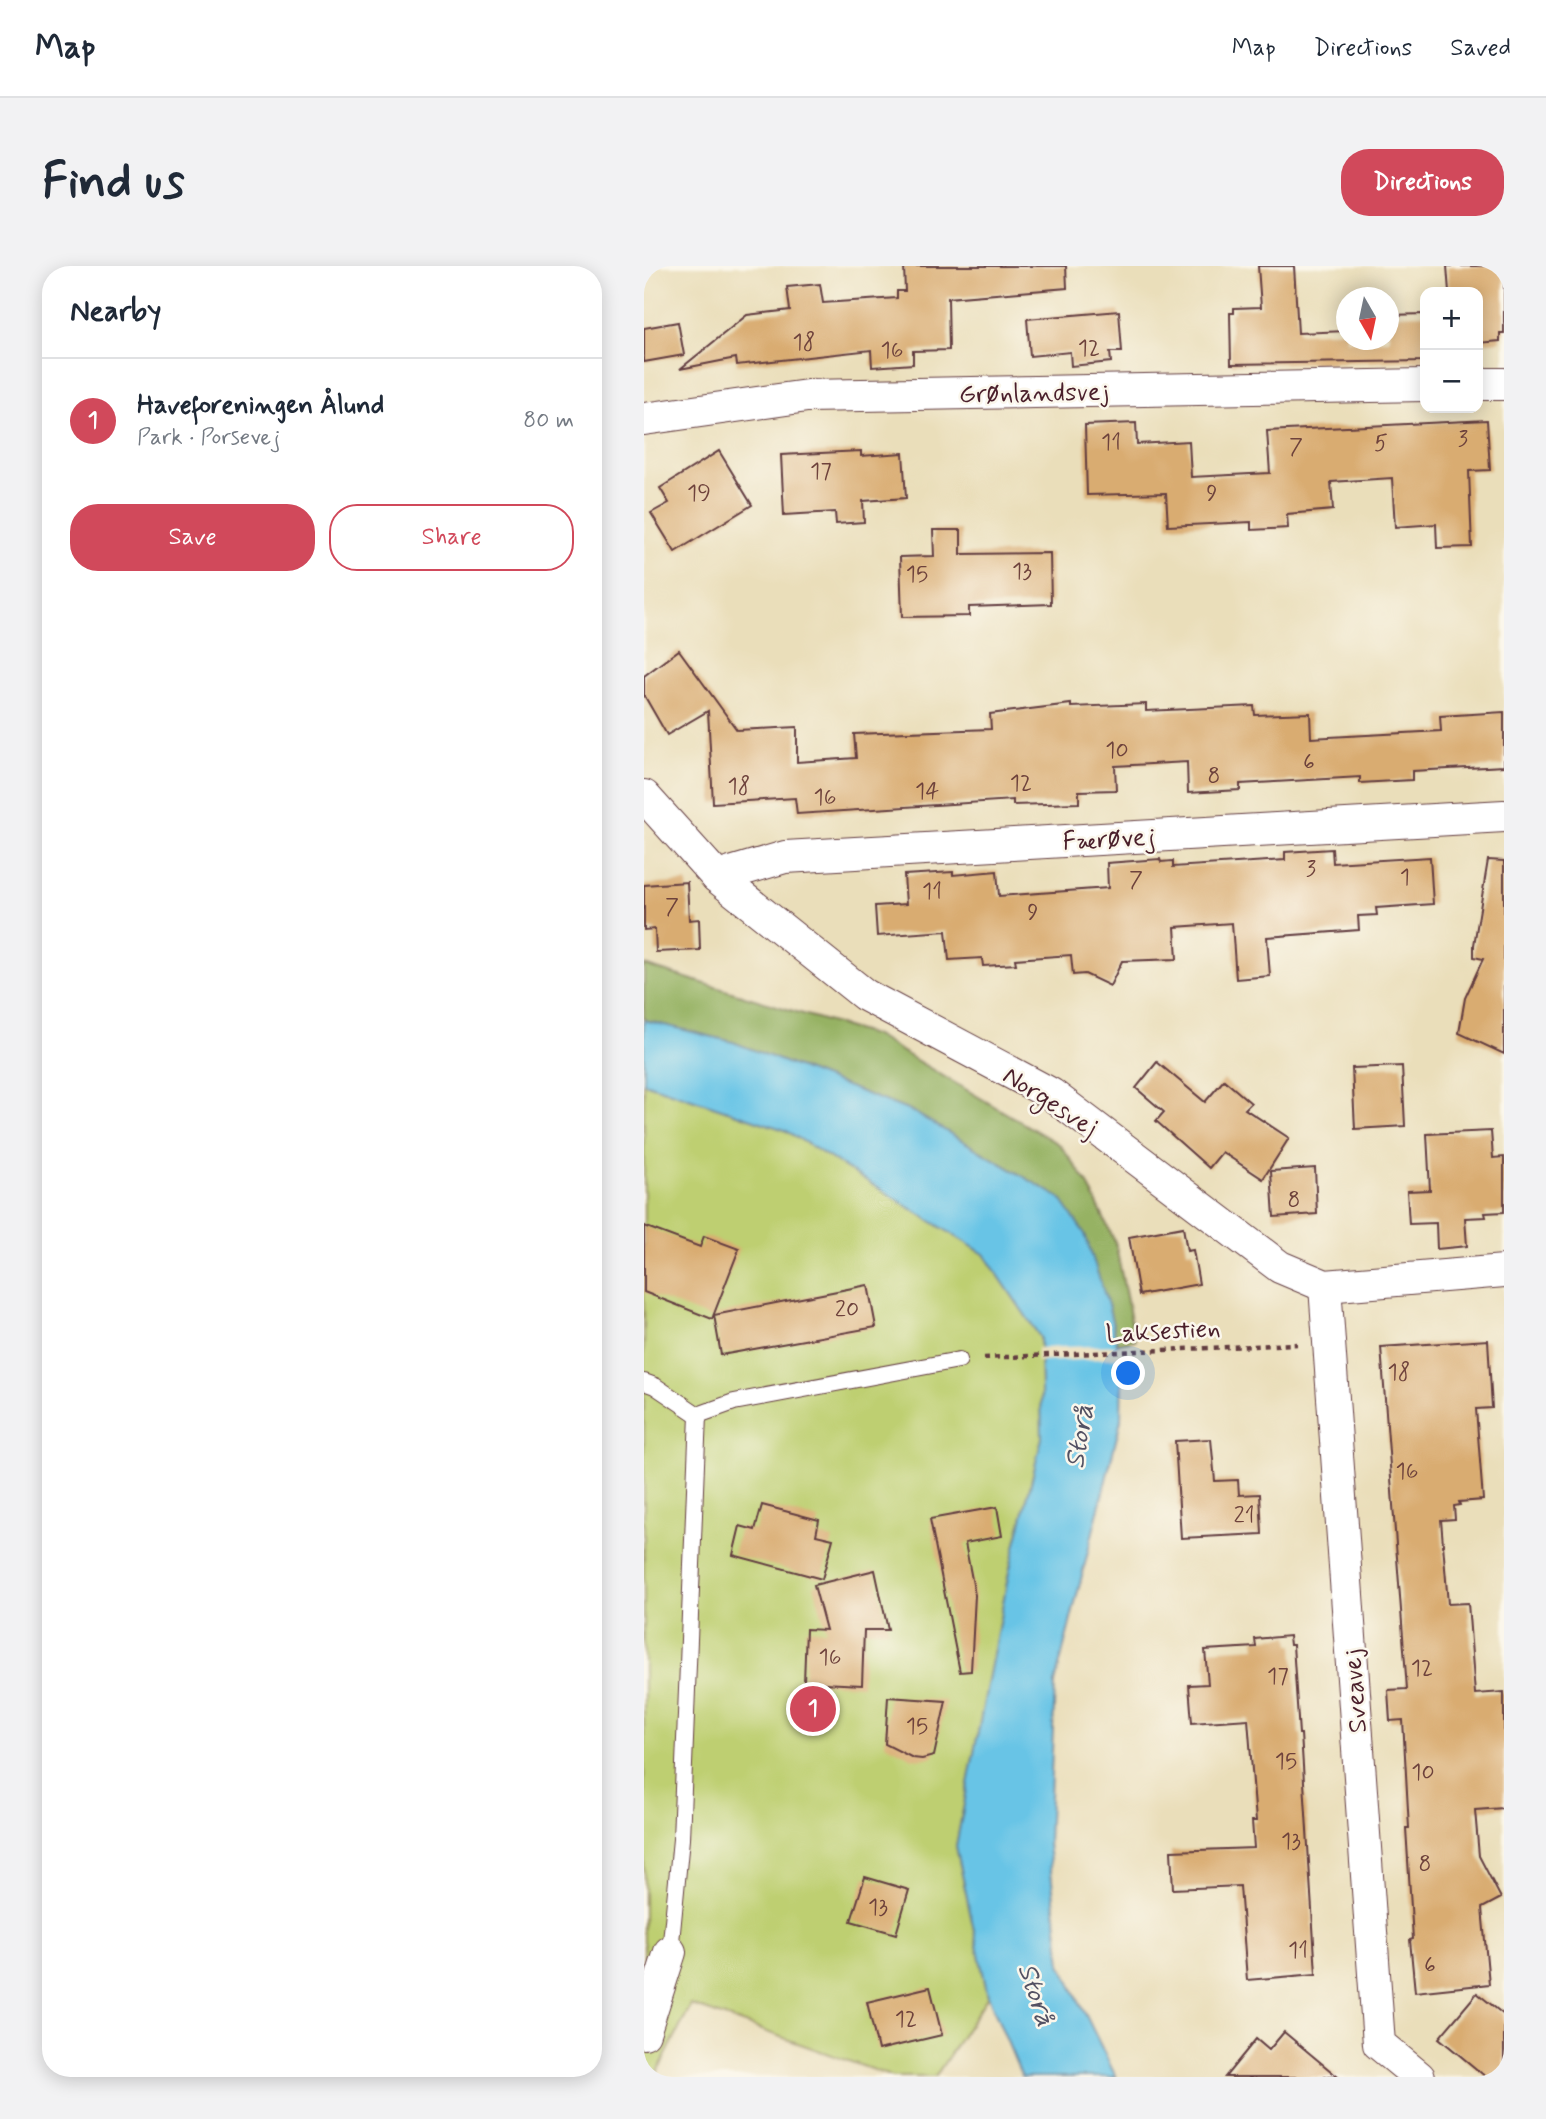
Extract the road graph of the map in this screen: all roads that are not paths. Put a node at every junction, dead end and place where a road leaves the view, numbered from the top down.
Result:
1 (1483, 384) edge
2 (1504, 384) edge
3 (1420, 385) edge
4 (644, 419) edge
5 (644, 796) edge
6 (1504, 816) edge
7 (717, 877) junction
8 (1504, 1271) edge
9 (1325, 1286) junction
10 (959, 1360) dead end
11 (644, 1382) edge
12 (698, 1415) junction
13 (670, 1952) joint
14 (644, 2033) edge
15 (1419, 2077) edge

1 - 2 street
3 - 4 street, Grønlandsvej
5 - 7 street, Norgesvej
6 - 7 street, Færøvej
7 - 9 street, Norgesvej
8 - 9 street, Norgesvej
9 - 15 street, Sveavej
10 - 12 lane
11 - 12 lane
12 - 13 lane
13 - 14 street

